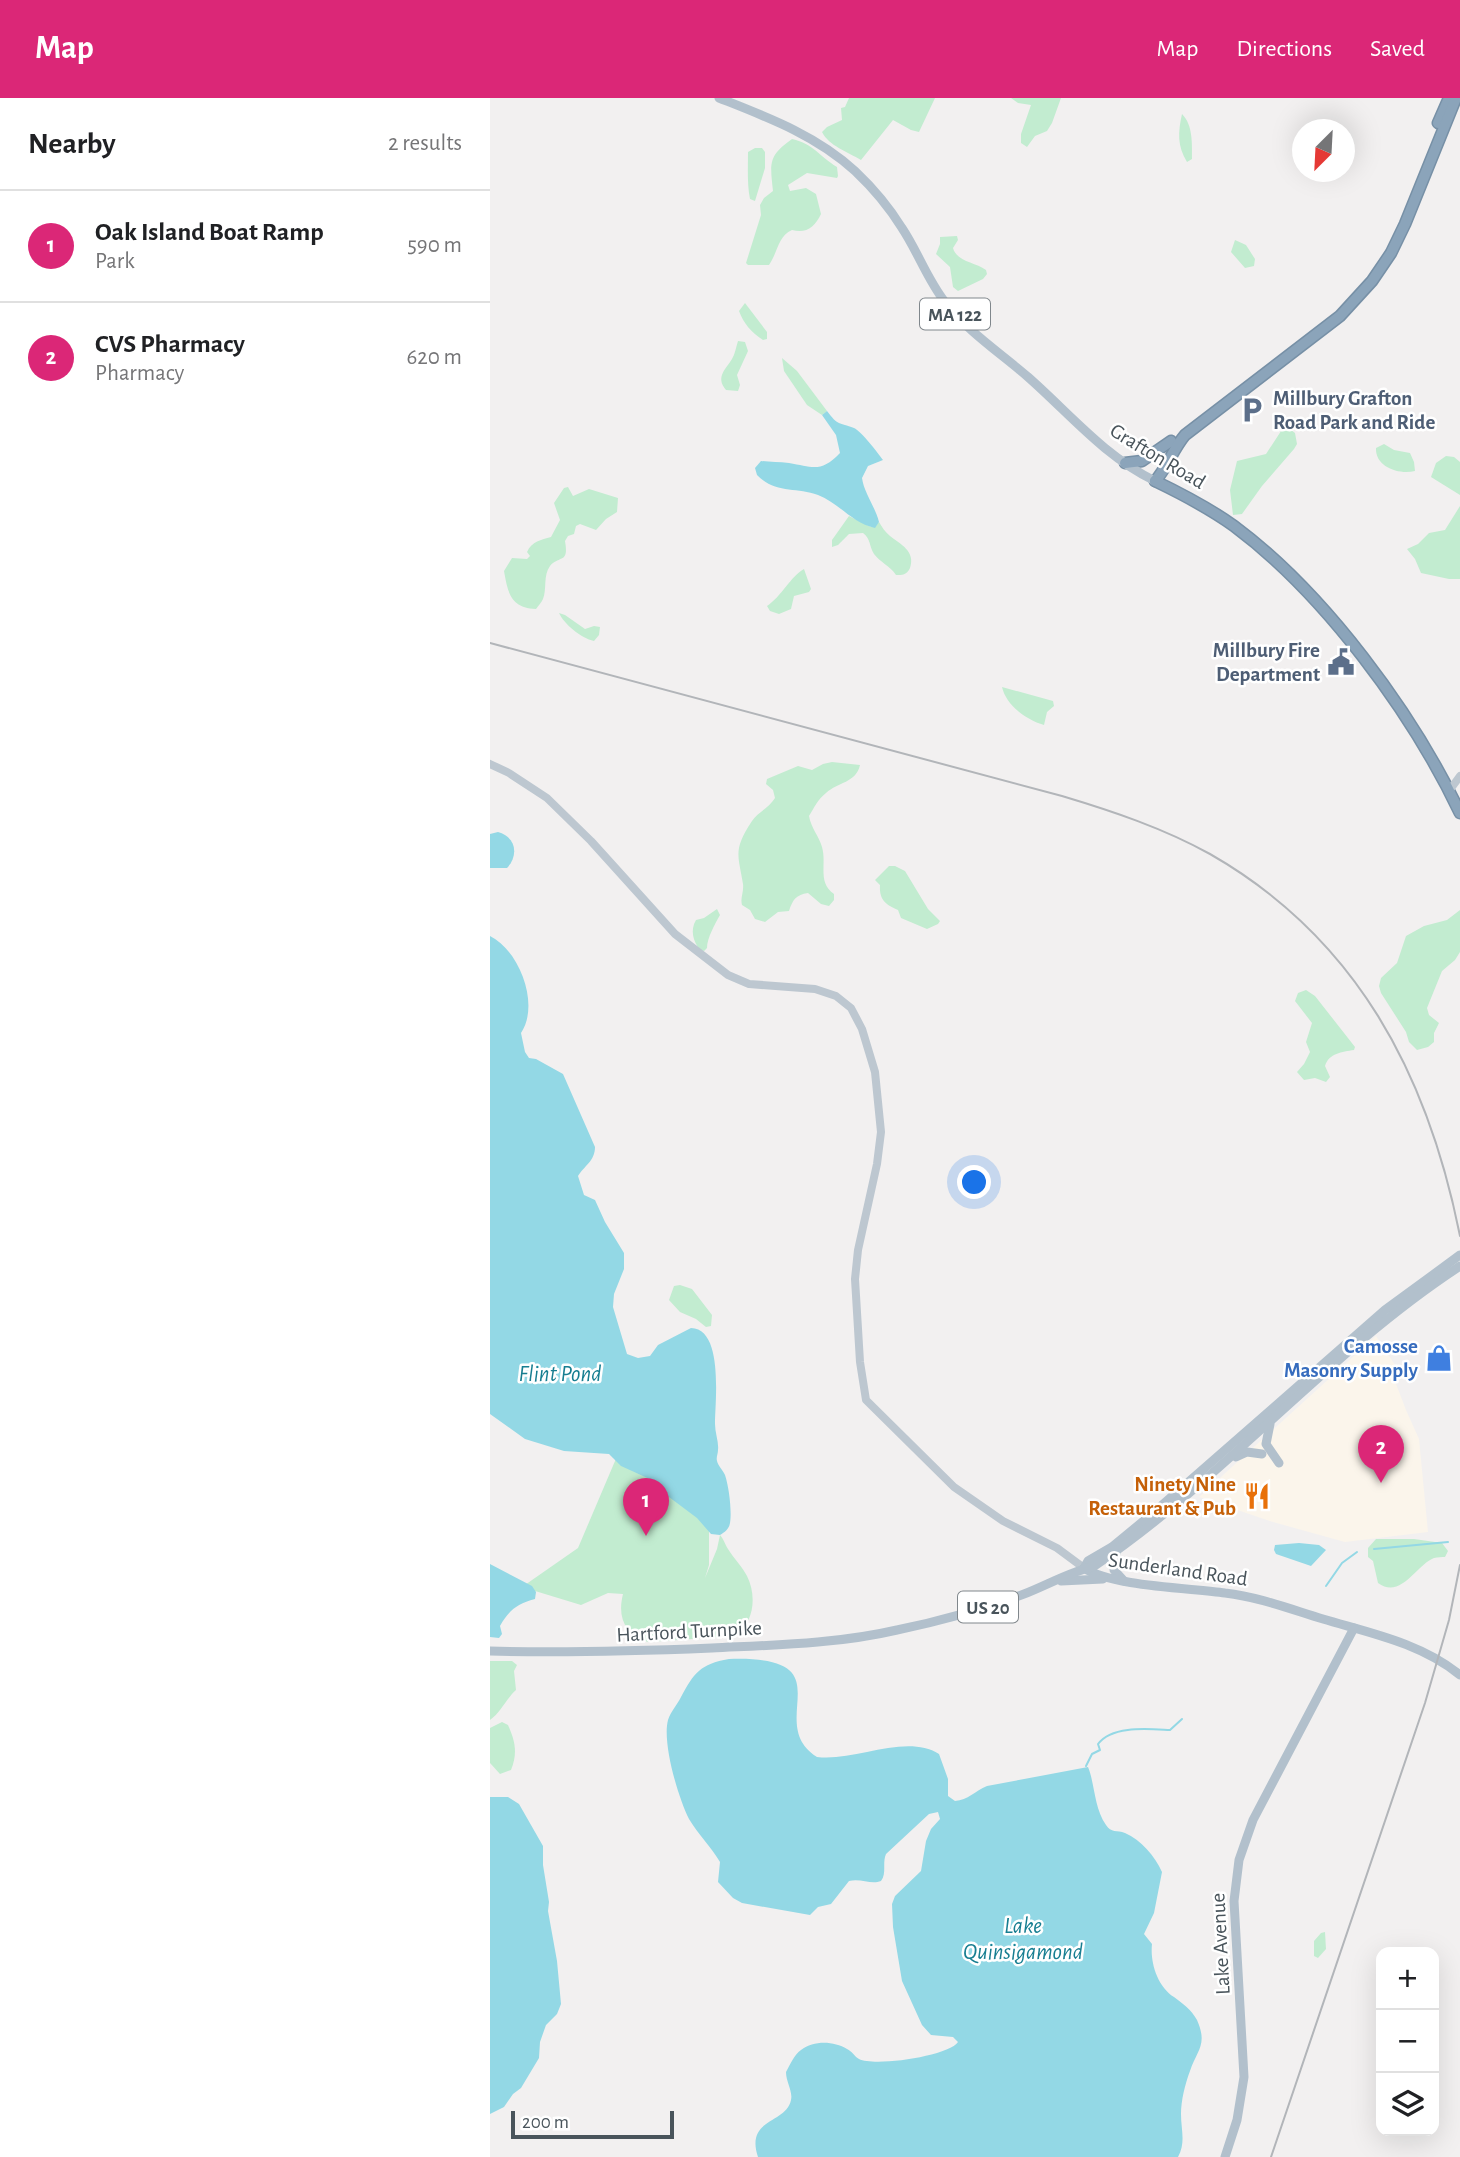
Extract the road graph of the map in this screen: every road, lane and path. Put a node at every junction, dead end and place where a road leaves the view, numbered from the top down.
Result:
1 (719, 98) edge
2 (1456, 98) edge
3 (1447, 101) edge
4 (1171, 441) junction
5 (1125, 463) junction
6 (1155, 481) junction
7 (490, 764) edge
8 (1460, 776) edge
9 (1449, 791) junction
10 (1460, 813) edge
11 (1460, 1255) edge
12 (1460, 1266) edge
13 (1270, 1423) junction
14 (1262, 1454) dead end
15 (1279, 1462) dead end
16 (1209, 1477) junction
17 (1116, 1552) junction
18 (1084, 1568) junction
19 (1107, 1579) junction
20 (1059, 1581) junction
21 (1124, 1581) junction
22 (1354, 1628) junction
23 (888, 1632) joint
24 (490, 1651) edge
25 (1460, 1675) edge
26 (1225, 2157) edge

1 - 5 main road, Grafton Road / MA 122
2 - 6 highway
3 - 4 highway
4 - 5 highway
4 - 6 highway
5 - 6 main road, Grafton Road / MA 122
6 - 9 highway, Grafton Road / MA 122
7 - 18 street
8 - 9 street
9 - 10 highway, Grafton Road / MA 122
11 - 18 main road, US 20
12 - 13 main road, US 20
13 - 15 main road
13 - 16 main road, US 20
14 - 16 main road
16 - 17 main road, US 20
17 - 18 main road, US 20
17 - 21 main road
18 - 19 main road, Sunderland Road
18 - 20 main road, Sunderland Road / US 20
19 - 20 main road
19 - 21 main road, Sunderland Road
20 - 23 main road, Sunderland Road / US 20
21 - 22 main road, Sunderland Road
22 - 25 main road, Sunderland Road
22 - 26 main road, Lake Avenue
23 - 24 main road, Hartford Turnpike / US 20

